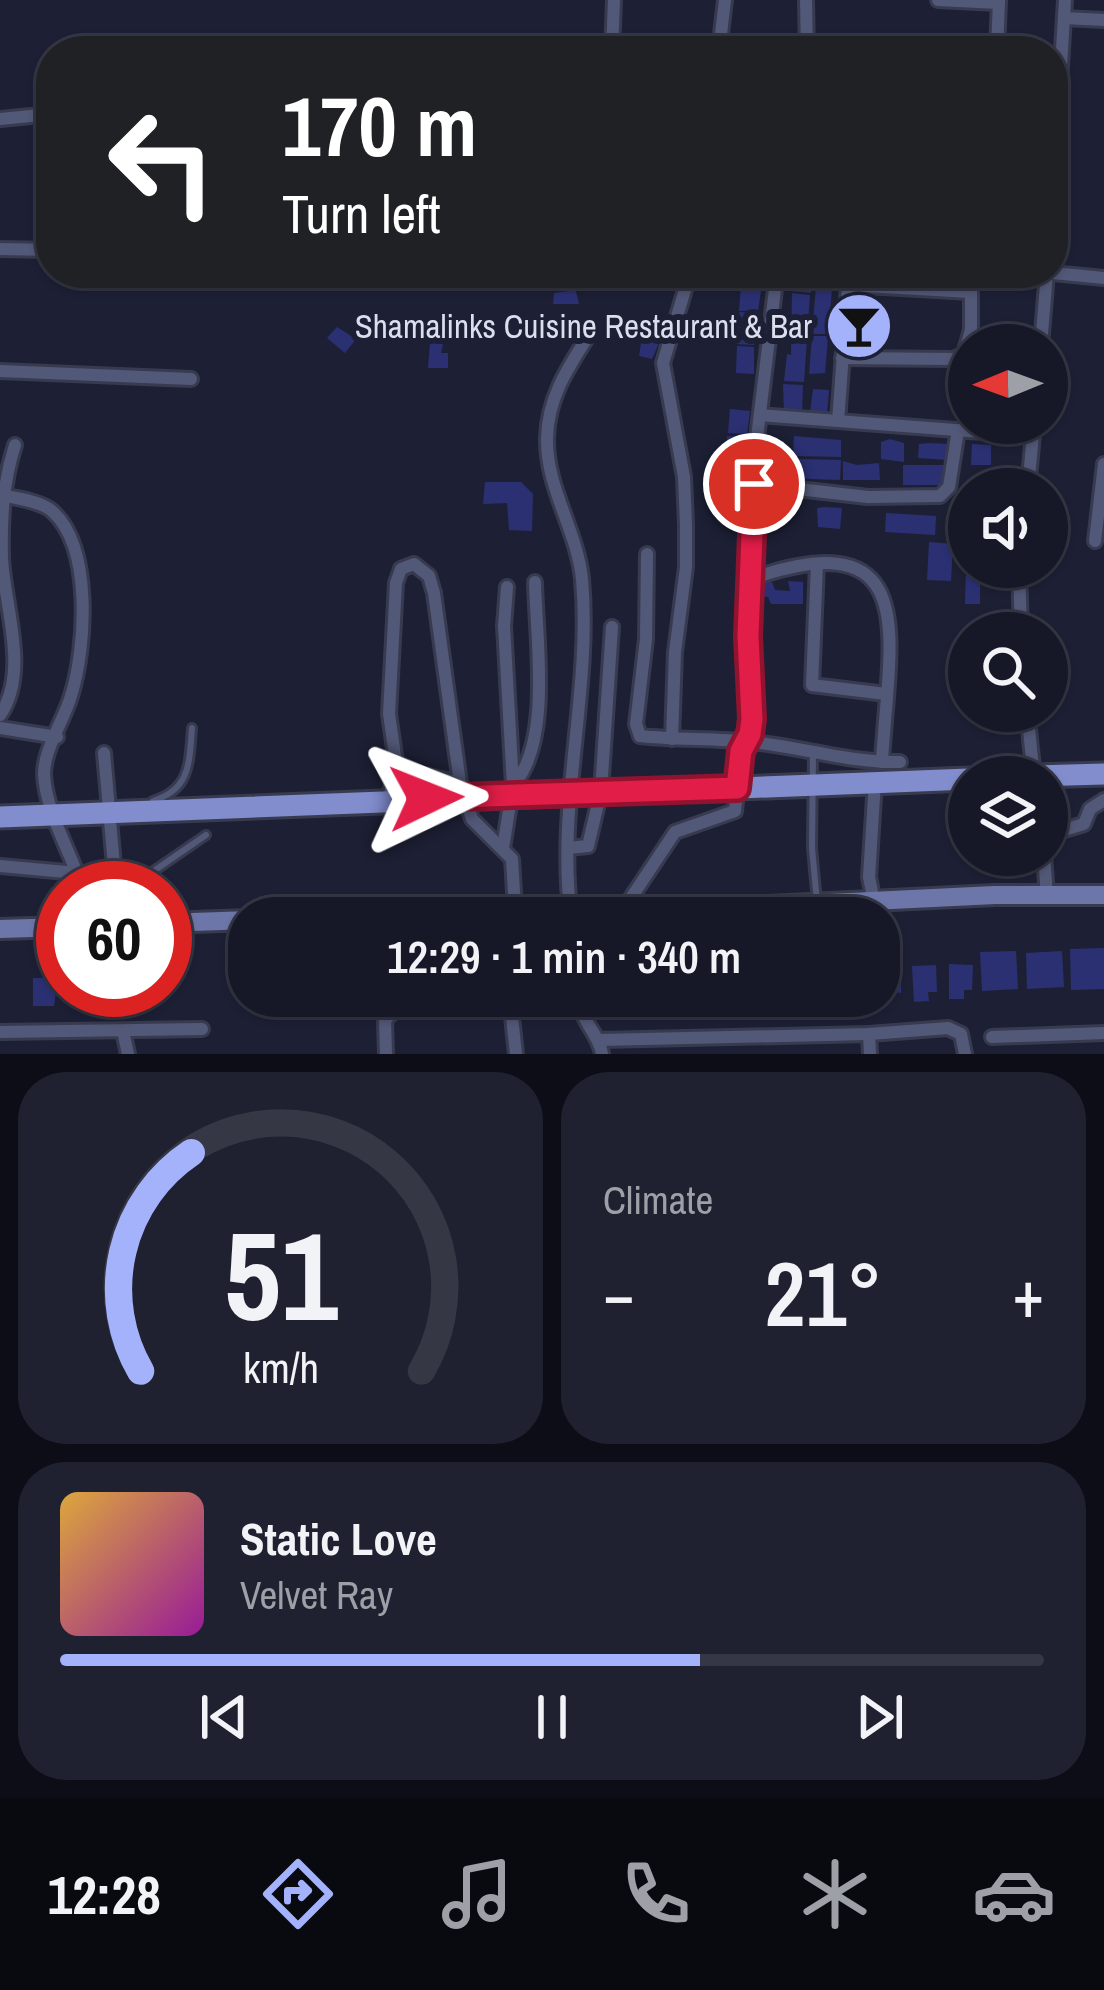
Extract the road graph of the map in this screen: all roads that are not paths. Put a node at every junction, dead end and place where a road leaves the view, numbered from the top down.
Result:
1 (614, 0) edge
2 (725, 0) edge
3 (806, 0) edge
4 (938, 0) edge
5 (1065, 0) edge
6 (999, 2) edge
7 (1064, 17) junction
8 (1104, 20) edge
9 (613, 36) edge
10 (721, 36) edge
11 (807, 36) edge
12 (998, 36) edge
13 (1063, 36) edge
14 (36, 115) edge
15 (0, 118) edge
16 (0, 249) edge
17 (36, 250) edge
18 (1068, 275) edge
19 (1104, 278) edge
20 (686, 288) edge
21 (775, 288) edge
22 (848, 288) edge
23 (933, 288) edge
24 (970, 288) edge
25 (1048, 288) edge
26 (970, 292) junction
27 (1044, 324) edge
28 (592, 330) dead end
29 (842, 358) junction
30 (0, 371) edge
31 (191, 379) dead end
32 (760, 415) junction
33 (838, 421) junction
34 (948, 429) edge
35 (956, 444) edge
36 (15, 445) dead end
37 (1104, 464) edge
38 (754, 484) junction
39 (1, 495) edge
40 (1101, 508) edge
41 (1095, 541) dead end
42 (647, 554) dead end
43 (817, 564) junction
44 (751, 580) junction
45 (535, 582) dead end
46 (507, 587) dead end
47 (612, 627) dead end
48 (886, 694) junction
49 (0, 715) edge
50 (0, 728) edge
51 (192, 728) dead end
52 (57, 737) junction
53 (672, 739) junction
54 (746, 741) junction
55 (813, 750) junction
56 (104, 753) dead end
57 (878, 762) junction
58 (900, 762) dead end
59 (397, 769) junction
60 (1104, 774) edge
61 (1068, 775) edge
62 (948, 780) edge
63 (875, 785) junction
64 (810, 786) junction
65 (737, 788) junction
66 (512, 789) junction
67 (462, 790) junction
68 (601, 791) junction
69 (570, 792) junction
70 (388, 799) junction
71 (1104, 800) edge
72 (108, 810) junction
73 (55, 815) junction
74 (0, 817) edge
75 (1068, 829) edge
76 (206, 835) dead end
77 (503, 848) junction
78 (569, 848) junction
79 (72, 861) edge
80 (113, 861) edge
81 (168, 861) edge
82 (0, 866) edge
83 (36, 869) edge
84 (1046, 876) edge
85 (1104, 896) edge
86 (514, 897) edge
87 (570, 897) edge
88 (632, 897) edge
89 (817, 897) edge
90 (873, 897) edge
91 (1047, 897) junction
92 (900, 900) edge
93 (228, 921) edge
94 (192, 922) edge
95 (36, 928) edge
96 (0, 929) edge
97 (388, 1017) edge
98 (512, 1017) edge
99 (582, 1017) edge
100 (202, 1029) dead end
101 (123, 1031) junction
102 (0, 1032) edge
103 (1104, 1033) edge
104 (869, 1034) junction
105 (992, 1037) dead end
106 (688, 1038) junction
107 (601, 1047) edge
108 (128, 1054) edge
109 (386, 1054) edge
110 (516, 1054) edge
111 (690, 1054) edge
112 (870, 1054) edge
113 (965, 1054) edge

1 - 9 street
2 - 10 street
3 - 11 street
4 - 6 street
5 - 7 street
6 - 12 street
7 - 8 street
7 - 13 street
14 - 15 street
16 - 17 street
18 - 19 street
20 - 53 street
21 - 32 street
22 - 29 street
23 - 26 street
24 - 26 street
25 - 27 street
26 - 29 street
28 - 69 street
29 - 33 street
30 - 31 street
32 - 33 street
32 - 38 street
33 - 34 street
35 - 38 street
36 - 39 street
37 - 40 street
38 - 44 street
39 - 49 street
39 - 52 street
40 - 41 street
42 - 53 street
43 - 44 street
43 - 48 street
43 - 48 street
44 - 54 street
45 - 66 street
46 - 66 street
47 - 68 street
48 - 57 street
50 - 52 street
51 - 72 lane
52 - 73 street
53 - 54 street
54 - 55 street
54 - 65 street
55 - 57 street
55 - 64 lane
56 - 72 street
57 - 58 street
57 - 63 street
59 - 67 street
59 - 67 street
59 - 70 street
60 - 61 main road
62 - 63 main road
63 - 64 main road
63 - 90 street
64 - 65 main road
64 - 89 lane
65 - 68 main road
65 - 88 street
66 - 67 main road
66 - 69 main road
66 - 77 street
67 - 70 main road
67 - 77 street
68 - 69 main road
68 - 78 street
69 - 78 street
70 - 72 main road
71 - 75 street
72 - 73 main road
72 - 80 street
73 - 74 main road
73 - 79 street
76 - 81 lane
77 - 86 street
78 - 87 street
82 - 83 street
84 - 91 street
85 - 91 main road
91 - 92 main road
93 - 94 main road
95 - 96 main road
97 - 109 street
98 - 110 street
99 - 107 street
100 - 101 street
101 - 102 street
101 - 108 street
103 - 105 street
104 - 106 street
104 - 112 street
104 - 113 street
106 - 107 street
106 - 111 street

